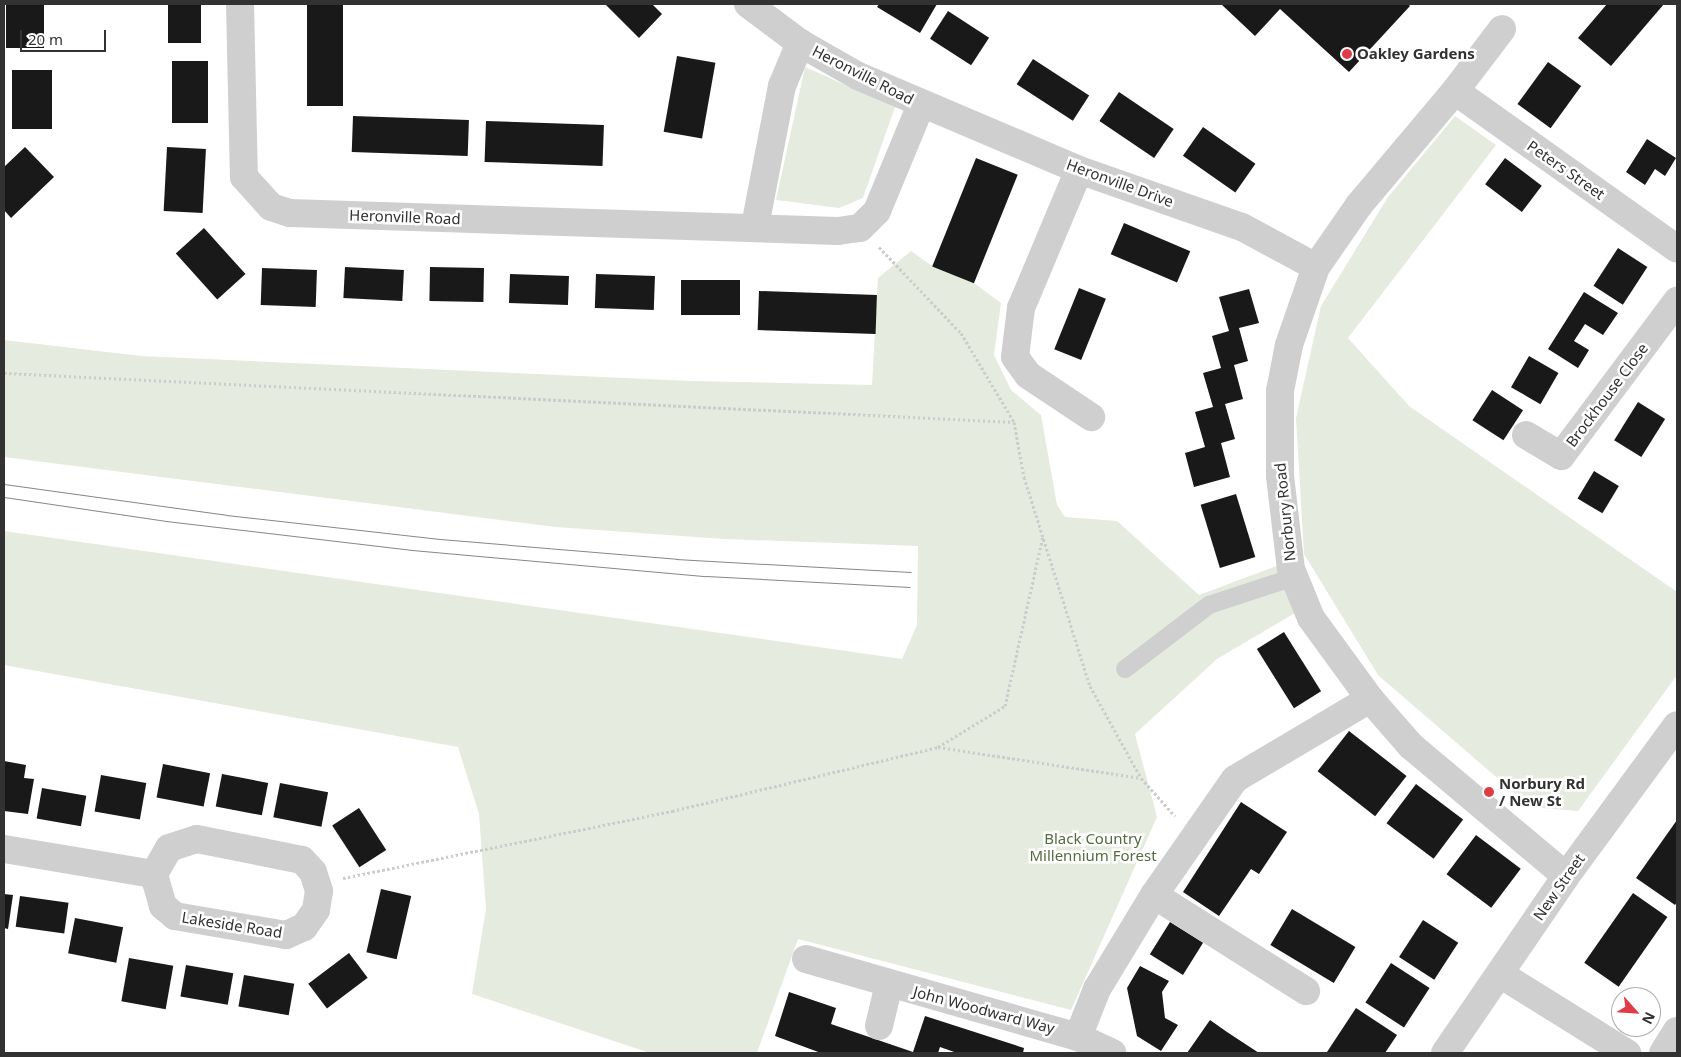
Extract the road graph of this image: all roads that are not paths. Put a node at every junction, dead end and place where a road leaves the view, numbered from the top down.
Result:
1 (240, 4) edge
2 (748, 4) edge
3 (1502, 29) dead end
4 (800, 43) junction
5 (1455, 91) junction
6 (921, 104) junction
7 (1079, 170) junction
8 (755, 226) junction
9 (1677, 249) edge
10 (1316, 267) junction
11 (1677, 301) edge
12 (1091, 417) dead end
13 (1526, 435) dead end
14 (1294, 577) junction
15 (1125, 669) dead end
16 (1370, 699) junction
17 (1677, 725) edge
18 (4, 849) edge
19 (154, 874) junction
20 (1566, 876) junction
21 (1154, 895) junction
22 (806, 959) dead end
23 (1500, 974) junction
24 (889, 984) junction
25 (1306, 991) dead end
26 (878, 1026) dead end
27 (1677, 1031) edge
28 (1078, 1037) junction
29 (1112, 1053) edge
30 (1445, 1053) edge
31 (1627, 1053) edge
32 (1663, 1053) edge

1 - 8 street, Heronville Road
2 - 4 street, Heronville Road
3 - 5 street, Norbury Road
4 - 6 street, Heronville Road
4 - 8 street, Heronville Road
5 - 9 street, Peters Street
5 - 10 street, Norbury Road
6 - 7 street, Heronville Drive
6 - 8 street, Heronville Road
7 - 10 street, Heronville Drive
7 - 12 street
10 - 14 street, Norbury Road
11 - 13 street, Brockhouse Close
14 - 15 lane
14 - 16 street, Norbury Road
16 - 20 street, Norbury Road
16 - 21 street
17 - 20 street, New Street
18 - 19 street
19 - 19 street, Lakeside Road
20 - 23 street, New Street
21 - 25 street
21 - 28 street
22 - 24 street, John Woodward Way
23 - 30 street, New Street
23 - 31 street
24 - 26 street
24 - 28 street, John Woodward Way
27 - 32 street
28 - 29 street, John Woodward Way

